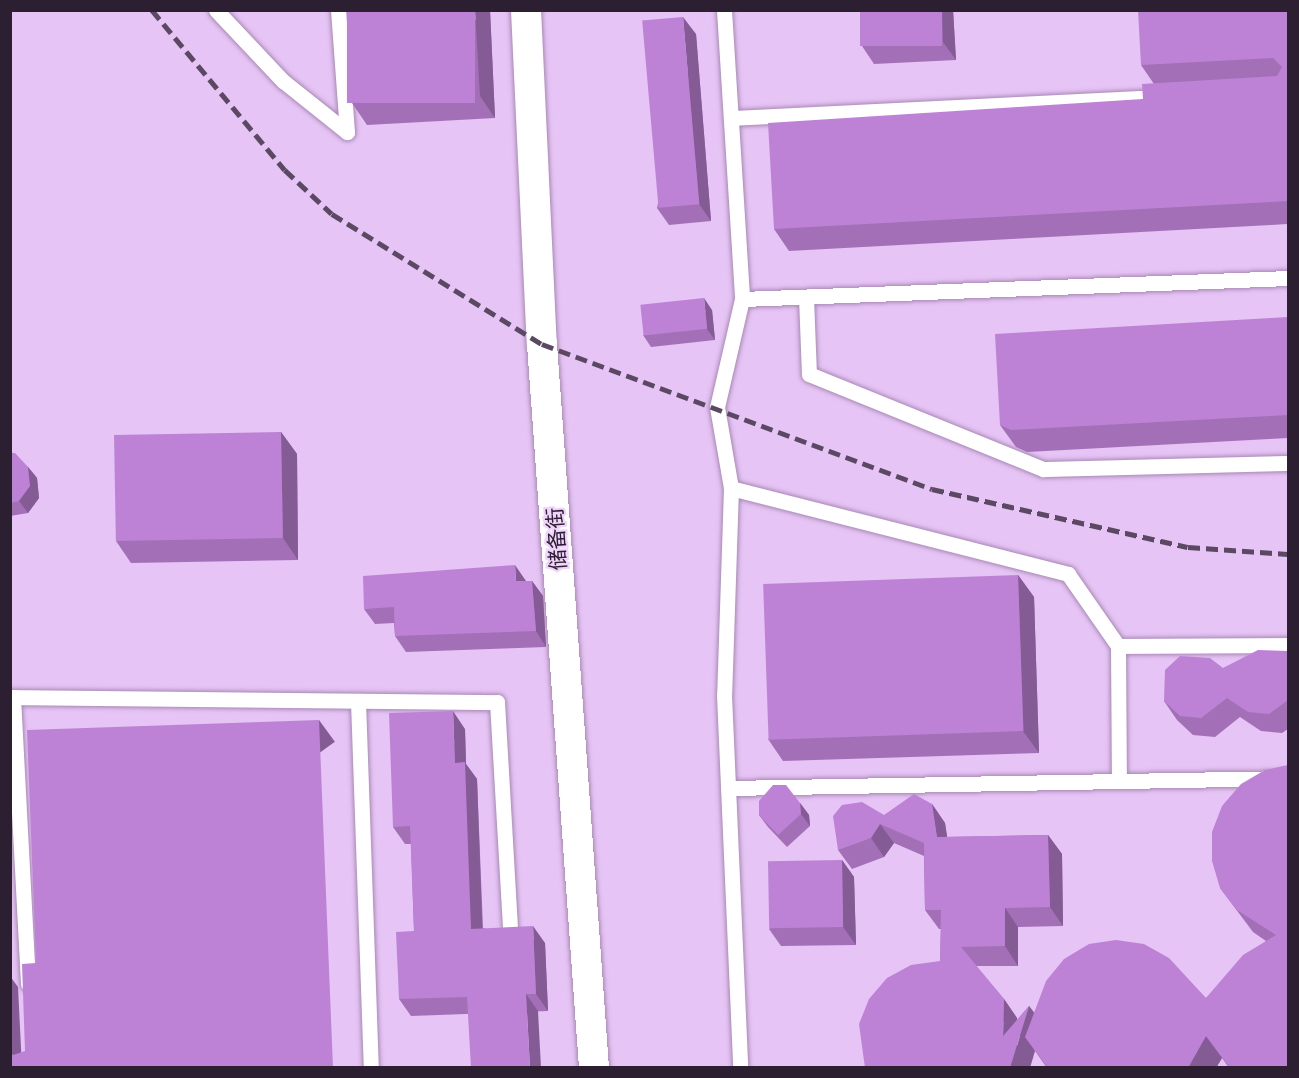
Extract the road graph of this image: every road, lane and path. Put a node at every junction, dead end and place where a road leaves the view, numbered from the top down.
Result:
1 (216, 10) edge
2 (338, 10) edge
3 (526, 10) edge
4 (724, 10) edge
5 (1182, 96) edge
6 (731, 118) junction
7 (1288, 278) edge
8 (806, 297) junction
9 (742, 299) junction
10 (1288, 463) edge
11 (731, 488) junction
12 (1288, 645) edge
13 (1118, 646) junction
14 (12, 697) edge
15 (358, 701) junction
16 (1288, 778) edge
17 (1119, 781) junction
18 (728, 788) junction
19 (510, 928) edge
20 (18, 936) edge
21 (29, 1008) edge
22 (371, 1068) edge
23 (594, 1068) edge
24 (740, 1068) edge

1 - 2 lane
3 - 23 street, 储备街
4 - 6 lane
5 - 6 lane
6 - 9 lane
7 - 8 lane
8 - 9 lane
8 - 10 lane
9 - 11 lane
11 - 13 lane
11 - 18 lane
12 - 13 lane
13 - 17 lane
14 - 15 lane
14 - 20 lane
15 - 19 lane
15 - 22 lane
16 - 17 lane
17 - 18 lane
18 - 24 lane
20 - 21 lane

